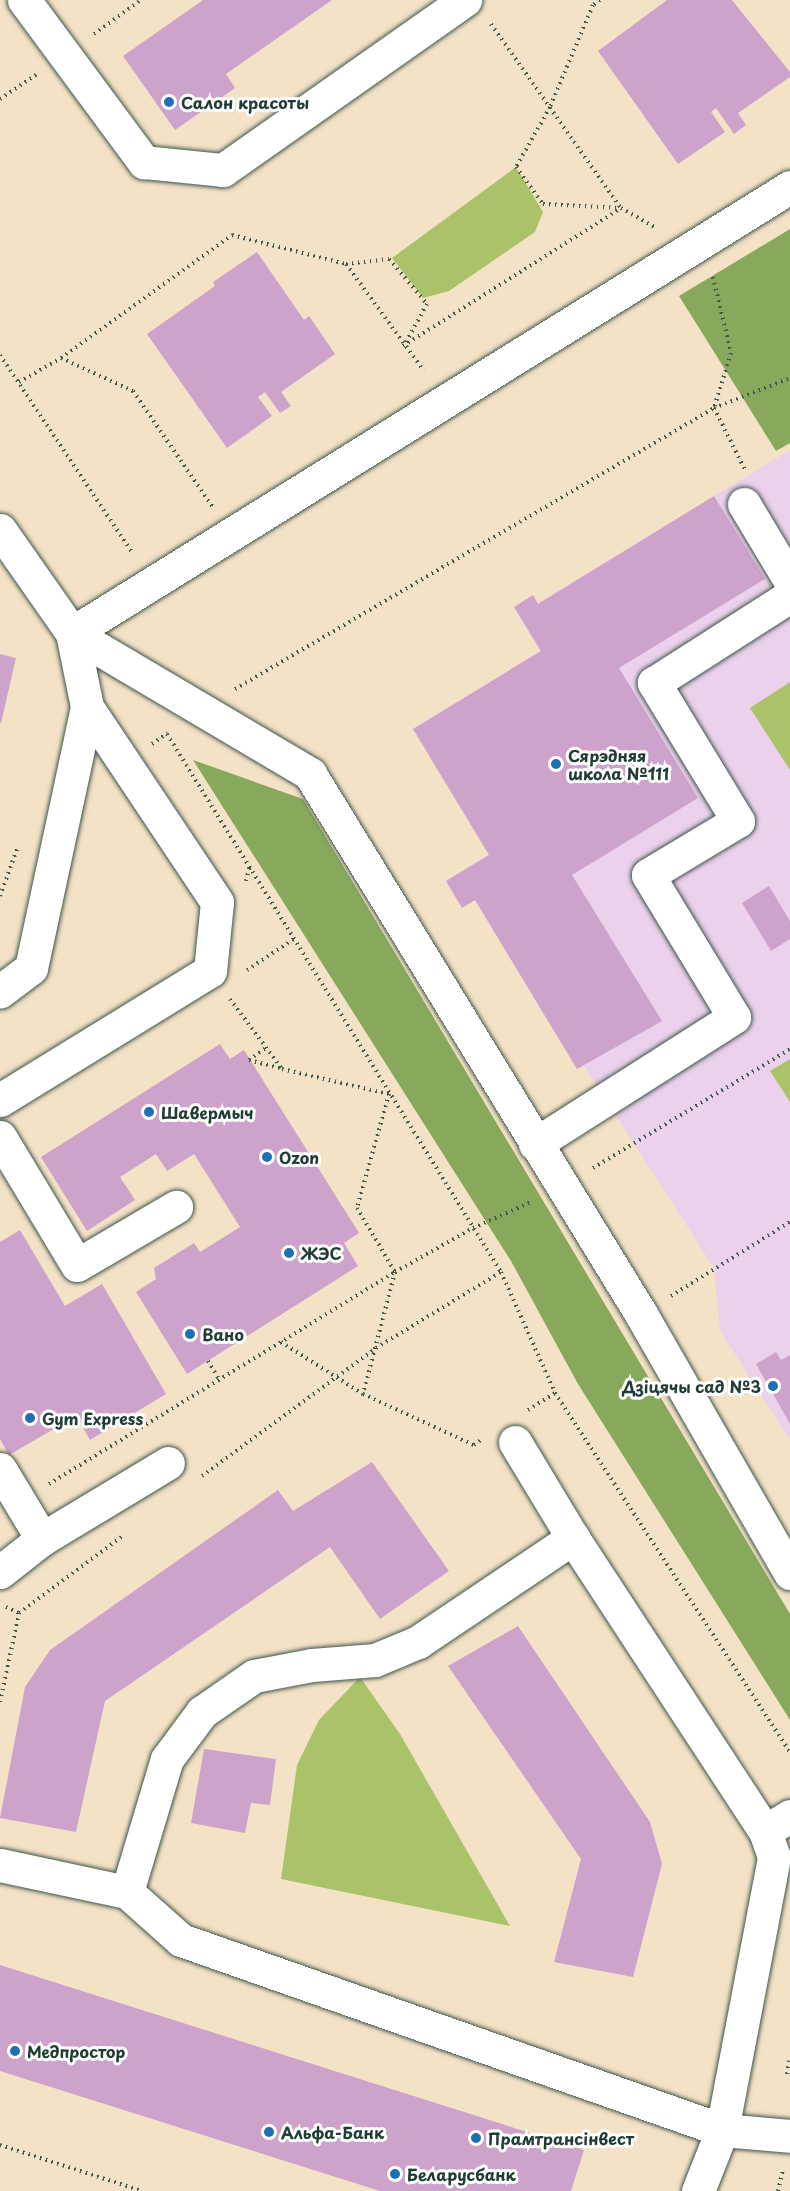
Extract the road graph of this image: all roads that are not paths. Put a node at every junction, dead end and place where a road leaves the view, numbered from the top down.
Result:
1 (16, 0) edge
2 (24, 0) edge
3 (477, 10) edge
4 (0, 12) edge
5 (790, 187) edge
6 (744, 504) dead end
7 (0, 530) edge
8 (790, 580) edge
9 (790, 596) edge
10 (72, 633) junction
11 (87, 707) junction
12 (0, 992) edge
13 (0, 1100) edge
14 (0, 1137) edge
15 (535, 1144) junction
16 (176, 1207) dead end
17 (515, 1442) dead end
18 (168, 1463) dead end
19 (0, 1469) edge
20 (573, 1538) junction
21 (42, 1539) junction
22 (0, 1572) edge
23 (790, 1573) edge
24 (778, 1824) edge
25 (0, 1865) edge
26 (127, 1892) junction
27 (722, 2130) junction
28 (790, 2136) edge
29 (698, 2191) edge

1 - 4 street
2 - 3 street
5 - 10 street
6 - 8 street
7 - 10 street
9 - 15 street
10 - 11 street
10 - 15 street
11 - 12 street
11 - 13 street
14 - 16 street
15 - 23 street
17 - 20 street
18 - 21 street
19 - 21 street
20 - 24 street
20 - 26 street
21 - 22 street
24 - 27 street
25 - 26 street
26 - 27 street
27 - 28 street
27 - 29 street

